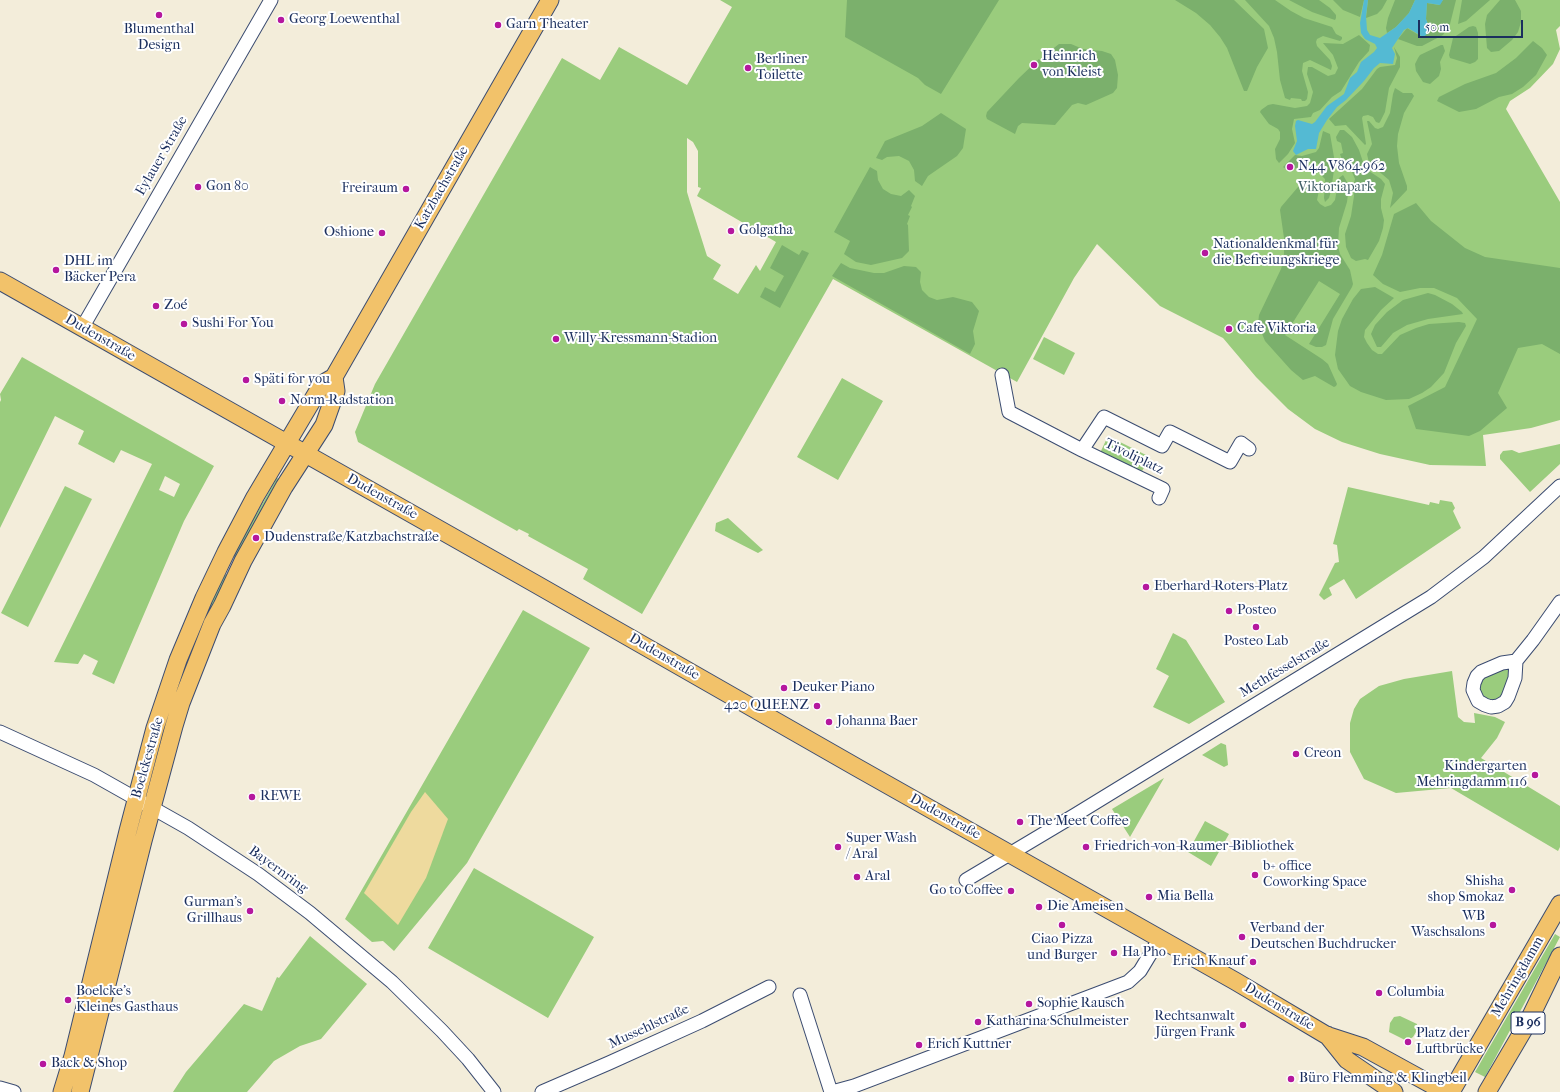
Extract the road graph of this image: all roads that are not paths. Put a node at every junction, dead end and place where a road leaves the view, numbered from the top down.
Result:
1 (271, 0) edge
2 (550, 0) edge
3 (0, 281) edge
4 (82, 328) junction
5 (1002, 375) dead end
6 (334, 377) junction
7 (286, 444) junction
8 (1249, 449) dead end
9 (1082, 450) junction
10 (304, 454) junction
11 (1560, 486) edge
12 (1159, 498) dead end
13 (221, 562) junction
14 (239, 570) junction
15 (1560, 602) edge
16 (1516, 661) dead end
17 (0, 732) edge
18 (136, 799) junction
19 (152, 808) junction
20 (1010, 853) junction
21 (966, 880) dead end
22 (1558, 911) edge
23 (1160, 938) junction
24 (1560, 956) edge
25 (769, 987) dead end
26 (800, 995) dead end
27 (1326, 1035) junction
28 (0, 1088) edge
29 (14, 1092) edge
30 (62, 1092) edge
31 (80, 1092) edge
32 (494, 1092) edge
33 (542, 1092) edge
34 (831, 1092) edge
35 (1394, 1092) edge
36 (1445, 1092) edge
37 (1451, 1092) edge
38 (1487, 1092) edge

1 - 4 street, Eylauer Straße
2 - 6 main road, Katzbachstraße
3 - 4 main road, Dudenstraße
4 - 7 main road, Dudenstraße
5 - 9 street, Tivoliplatz
6 - 7 main road, Katzbachstraße
6 - 10 main road, Katzbachstraße
7 - 10 main road, Dudenstraße
7 - 13 main road, Boelckestraße
8 - 9 street, Tivoliplatz
9 - 12 street, Tivoliplatz
10 - 14 main road, Boelckestraße
10 - 20 main road, Dudenstraße
11 - 20 street, Methfesselstraße
13 - 14 main road
13 - 18 main road, Boelckestraße
14 - 19 main road, Boelckestraße
15 - 16 street
17 - 18 street, Bayernring
18 - 19 street, Bayernring
18 - 30 main road, Boelckestraße
19 - 31 main road, Boelckestraße
19 - 32 street, Bayernring
20 - 21 street
20 - 23 main road, Dudenstraße
22 - 37 main road, Mehringdamm / B 96
23 - 27 main road, Dudenstraße
23 - 34 street
24 - 38 main road, Mehringdamm / B 96
25 - 33 street, Mussehlstraße
26 - 34 street
27 - 35 main road, Dudenstraße
27 - 36 main road, Dudenstraße
28 - 29 street

